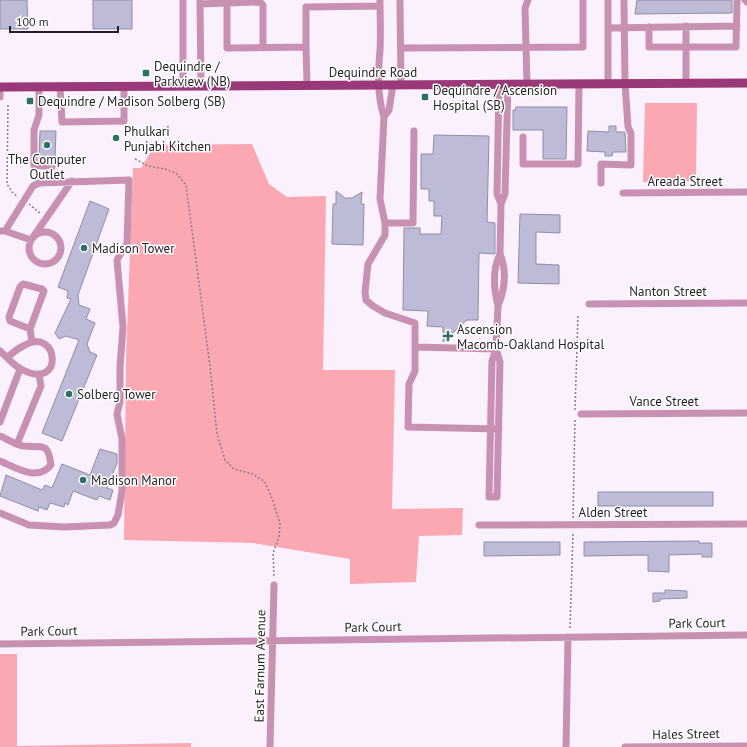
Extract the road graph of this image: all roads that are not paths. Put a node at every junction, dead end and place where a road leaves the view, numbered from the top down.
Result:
1 (183, 0) edge
2 (400, 0) edge
3 (528, 0) edge
4 (583, 0) edge
5 (608, 0) edge
6 (624, 0) edge
7 (737, 0) edge
8 (200, 2) edge
9 (227, 2) edge
10 (380, 3) edge
11 (306, 4) edge
12 (686, 26) junction
13 (737, 26) junction
14 (625, 27) junction
15 (649, 27) junction
16 (608, 28) junction
17 (306, 47) junction
18 (686, 47) junction
19 (263, 48) junction
20 (401, 48) junction
21 (526, 48) junction
22 (579, 83) junction
23 (608, 83) junction
24 (625, 83) junction
25 (686, 83) junction
26 (747, 83) edge
27 (397, 84) junction
28 (504, 84) junction
29 (527, 84) junction
30 (307, 85) junction
31 (380, 85) junction
32 (124, 86) junction
33 (183, 86) junction
34 (201, 86) junction
35 (0, 87) edge
36 (39, 87) junction
37 (60, 87) junction
38 (0, 97) edge
39 (384, 117) junction
40 (414, 131) dead end
41 (523, 137) dead end
42 (52, 167) dead end
43 (72, 181) junction
44 (601, 183) dead end
45 (747, 192) edge
46 (622, 193) dead end
47 (385, 223) junction
48 (2, 231) edge
49 (31, 240) junction
50 (747, 303) edge
51 (589, 304) dead end
52 (30, 329) junction
53 (32, 342) junction
54 (415, 347) junction
55 (496, 348) junction
56 (3, 356) edge
57 (20, 369) junction
58 (40, 374) junction
59 (747, 413) edge
60 (581, 414) dead end
61 (0, 422) edge
62 (490, 428) junction
63 (499, 429) junction
64 (0, 436) edge
65 (17, 444) junction
66 (0, 461) edge
67 (0, 514) edge
68 (747, 524) edge
69 (480, 525) dead end
70 (274, 585) road end
71 (747, 635) edge
72 (568, 637) junction
73 (273, 640) junction
74 (0, 644) edge
75 (707, 746) edge
76 (747, 746) edge
77 (270, 747) edge
78 (566, 747) edge
79 (625, 747) edge
80 (667, 747) edge

1 - 33 street
2 - 20 street
3 - 21 street
4 - 21 street
5 - 16 street
6 - 14 street
7 - 13 street
8 - 9 street
8 - 34 street
9 - 19 street
9 - 19 street
10 - 11 street
10 - 31 street
11 - 17 street
12 - 13 street
12 - 15 street
12 - 18 street
13 - 18 street
14 - 15 street
14 - 16 street
14 - 24 street
15 - 18 street
16 - 23 street
17 - 19 street
17 - 30 street
18 - 25 street
20 - 21 street
20 - 27 street
21 - 29 street
22 - 23 main road, Dequindre Road
22 - 29 main road, Dequindre Road
22 - 41 street
23 - 24 main road, Dequindre Road
24 - 25 main road, Dequindre Road
24 - 44 street
25 - 26 main road, Dequindre Road
27 - 28 main road, Dequindre Road
27 - 31 main road, Dequindre Road
27 - 39 street
28 - 29 main road, Dequindre Road
28 - 55 street
30 - 31 main road, Dequindre Road
30 - 34 main road, Dequindre Road
31 - 39 street
32 - 33 main road, Dequindre Road
32 - 37 main road, Dequindre Road
32 - 37 street
33 - 34 main road, Dequindre Road
35 - 36 main road, Dequindre Road
35 - 38 street
36 - 37 main road, Dequindre Road
36 - 42 street
39 - 47 street
40 - 47 street
43 - 48 street
43 - 49 street
43 - 67 street
45 - 46 street, Areada Street
47 - 54 street
48 - 49 street
49 - 49 street
50 - 51 street, Nanton Street
52 - 52 street
52 - 53 street
53 - 56 street
53 - 58 street
54 - 55 street
54 - 62 street
55 - 62 street
55 - 63 street
56 - 57 street
57 - 58 street
57 - 61 street
58 - 65 street
59 - 60 street, Vance Street
62 - 63 street
62 - 63 street
64 - 65 street
65 - 66 street
68 - 69 street, Alden Street
70 - 73 street, East Farnum Avenue
71 - 72 street, Park Court
72 - 73 street, Park Court
72 - 78 street
73 - 74 street, Park Court
73 - 77 street, East Farnum Avenue
75 - 76 street, Hales Street
75 - 80 street, Hales Street
79 - 80 street, Hales Street

